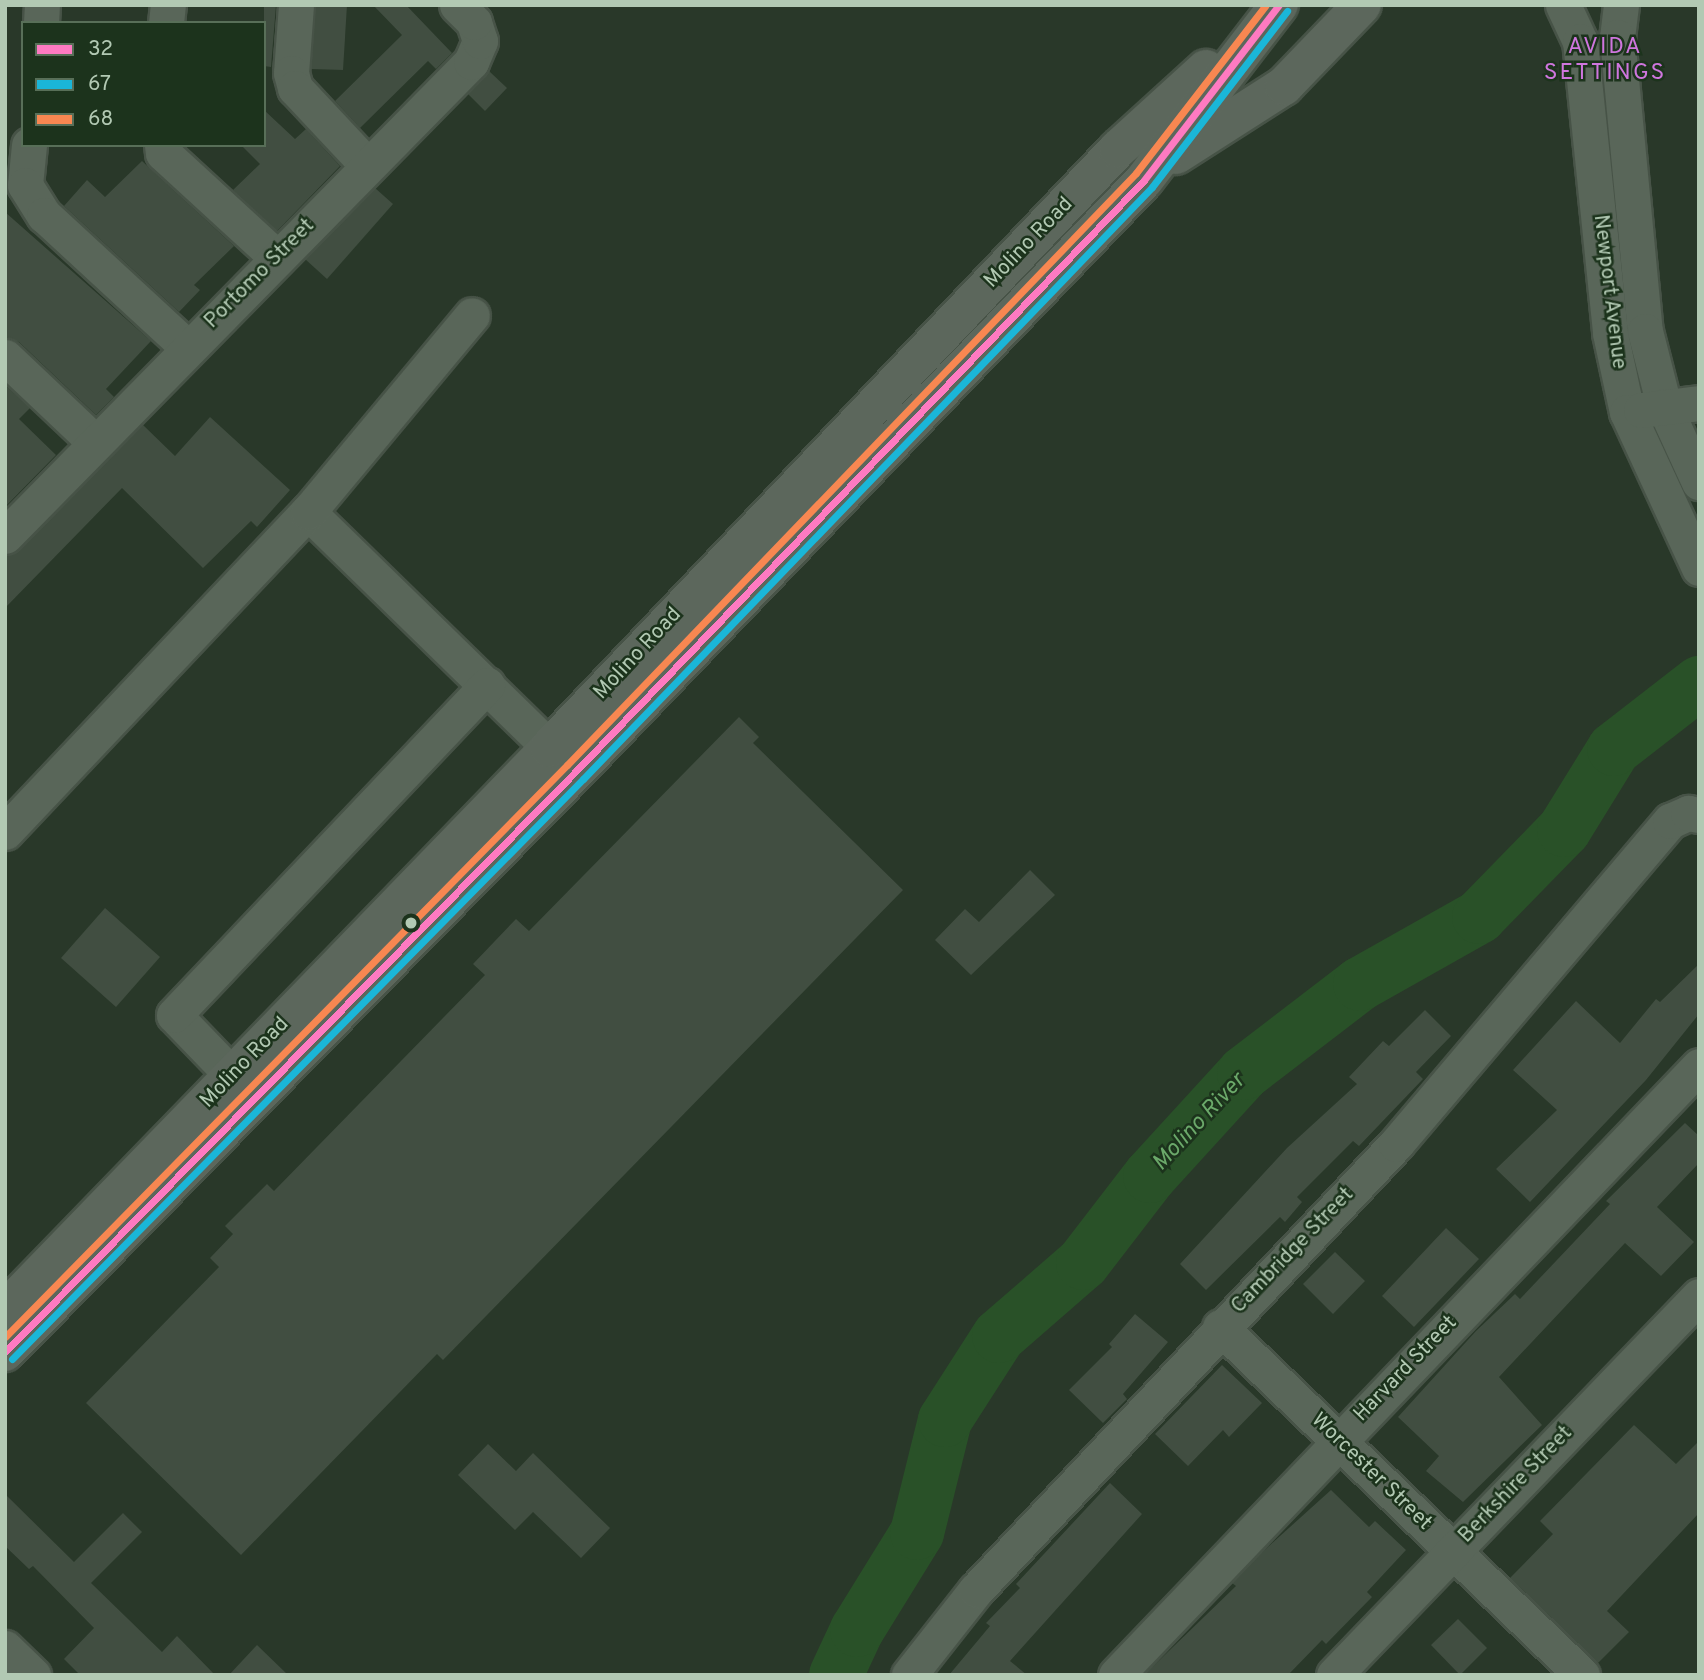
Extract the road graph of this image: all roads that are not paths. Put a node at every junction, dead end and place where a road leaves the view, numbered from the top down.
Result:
1 (296, 5) edge
2 (457, 5) edge
3 (1278, 5) edge
4 (1362, 5) edge
5 (1563, 5) edge
6 (1621, 5) edge
7 (29, 147) edge
8 (162, 147) edge
9 (368, 165) junction
10 (1144, 180) junction
11 (276, 257) junction
12 (472, 315) dead end
13 (187, 347) junction
14 (5, 357) edge
15 (1699, 403) edge
16 (1664, 406) junction
17 (1627, 412) junction
18 (96, 443) junction
19 (1691, 448) edge
20 (1647, 462) junction
21 (1699, 482) edge
22 (308, 512) junction
23 (5, 536) edge
24 (1698, 566) edge
25 (487, 685) junction
26 (562, 760) junction
27 (1684, 818) edge
28 (5, 832) edge
29 (1699, 1066) edge
30 (233, 1075) junction
31 (20, 1296) edge
32 (1699, 1296) edge
33 (1220, 1327) junction
34 (5, 1352) edge
35 (1338, 1440) junction
36 (1453, 1551) junction
37 (5, 1648) edge
38 (33, 1675) edge
39 (909, 1675) edge
40 (1116, 1675) edge
41 (1334, 1675) edge
42 (1582, 1675) edge

1 - 9 street
2 - 9 street, Portomo Street
3 - 10 main road, Molino Road
3 - 26 main road, Molino Road
4 - 10 main road
5 - 17 street, Newport Avenue
6 - 16 street, Newport Avenue
7 - 13 street
8 - 11 street
9 - 11 street, Portomo Street
10 - 26 main road, Molino Road
11 - 13 street, Portomo Street
12 - 22 street
13 - 18 street, Portomo Street
14 - 18 street
15 - 16 street
16 - 17 street
16 - 19 street, Newport Avenue
17 - 20 street, Newport Avenue
18 - 23 street, Portomo Street
19 - 20 street
19 - 21 street, Newport Avenue
20 - 24 street, Newport Avenue
22 - 25 street
22 - 28 street
25 - 26 street
25 - 30 street
26 - 30 main road, Molino Road
26 - 31 main road, Molino Road
27 - 33 street, Cambridge Street
29 - 35 street, Harvard Street
30 - 31 main road, Molino Road
31 - 34 main road, Molino Road
32 - 36 street, Berkshire Street
33 - 35 street, Worcester Street
33 - 39 street, Cambridge Street
35 - 36 street, Worcester Street
35 - 40 street, Harvard Street
36 - 41 street, Berkshire Street
36 - 42 street, Worcester Street
37 - 38 street

